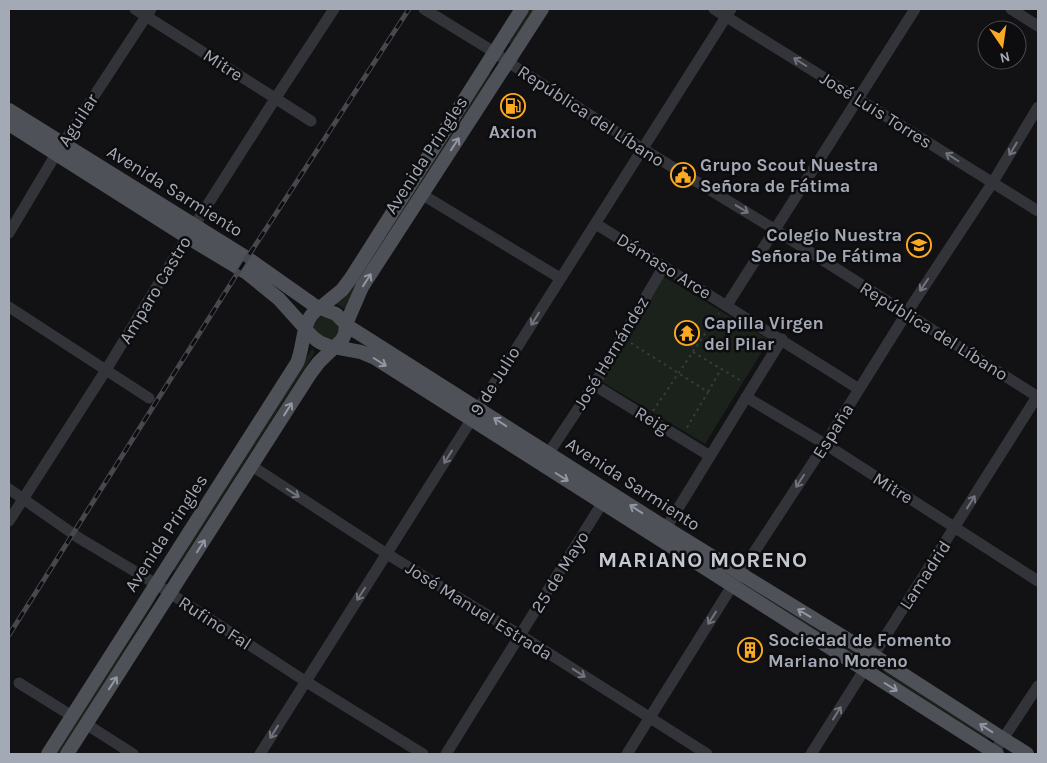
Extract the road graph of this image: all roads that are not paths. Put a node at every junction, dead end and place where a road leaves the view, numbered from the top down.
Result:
1 (135, 9) edge
2 (334, 9) edge
3 (424, 9) edge
4 (522, 9) edge
5 (542, 9) edge
6 (714, 9) edge
7 (915, 9) edge
8 (1011, 9) edge
9 (148, 12) edge
10 (728, 13) edge
11 (1038, 26) edge
12 (494, 52) junction
13 (508, 62) junction
14 (275, 99) junction
15 (859, 99) junction
16 (1038, 107) edge
17 (9, 110) edge
18 (311, 120) dead end
19 (9, 124) edge
20 (59, 149) junction
21 (642, 150) junction
22 (992, 182) junction
23 (423, 195) junction
24 (1038, 211) edge
25 (596, 224) junction
26 (774, 229) junction
27 (191, 231) junction
28 (9, 233) edge
29 (664, 266) junction
30 (560, 278) junction
31 (9, 307) edge
32 (319, 308) junction
33 (724, 308) junction
34 (906, 314) junction
35 (346, 325) junction
36 (305, 328) junction
37 (782, 339) junction
38 (334, 347) junction
39 (106, 370) junction
40 (594, 385) junction
41 (859, 389) junction
42 (1038, 396) edge
43 (746, 397) junction
44 (148, 398) dead end
45 (479, 408) junction
46 (471, 420) junction
47 (825, 444) junction
48 (710, 456) junction
49 (544, 458) junction
50 (252, 466) junction
51 (9, 490) edge
52 (606, 497) junction
53 (23, 498) junction
54 (9, 521) edge
55 (956, 527) junction
56 (666, 528) junction
57 (387, 554) junction
58 (736, 580) junction
59 (1038, 581) edge
60 (156, 584) junction
61 (170, 594) junction
62 (520, 635) junction
63 (873, 655) junction
64 (864, 670) junction
65 (305, 681) junction
66 (19, 683) dead end
67 (1038, 686) edge
68 (72, 716) junction
69 (649, 718) junction
70 (86, 724) junction
71 (1003, 739) junction
72 (48, 754) edge
73 (67, 754) edge
74 (133, 754) edge
75 (260, 754) edge
76 (423, 754) edge
77 (446, 754) edge
78 (627, 754) edge
79 (707, 754) edge
80 (811, 754) edge
81 (995, 754) edge
82 (1027, 754) edge

1 - 9 street, Mitre
2 - 14 street, Amparo Castro
3 - 12 street, República del Líbano
4 - 12 main road, Avenida Pringles
5 - 13 main road, Avenida Pringles
6 - 10 street, José Luis Torres
7 - 15 street
8 - 11 street
9 - 14 street, Mitre
9 - 20 street, Aguilar
15 -> 10 street, José Luis Torres
10 - 21 street, 9 de Julio
12 - 13 street, República del Líbano
12 - 32 main road, Avenida Pringles
13 - 21 street, República del Líbano
23 -> 13 main road, Avenida Pringles
14 - 18 street, Mitre
14 - 27 street, Amparo Castro
22 -> 15 street, José Luis Torres
15 - 26 street
16 -> 22 street, España
17 - 20 main road, Avenida Sarmiento
19 - 20 main road, Avenida Sarmiento
20 - 27 main road, Avenida Sarmiento
20 - 28 street, Aguilar
21 - 25 street, 9 de Julio
21 -> 26 street, República del Líbano
22 - 24 street, José Luis Torres
22 -> 34 street, España
23 - 30 street
35 -> 23 main road, Avenida Pringles
25 - 29 street, Dámaso Arce
25 - 30 street, 9 de Julio
26 - 33 street
26 - 34 street, República del Líbano
27 - 32 main road, Avenida Sarmiento
27 - 36 main road, Avenida Sarmiento
27 - 39 street, Amparo Castro
29 - 33 street, Dámaso Arce
29 - 40 street, José Hernández
30 -> 45 street, 9 de Julio
31 - 39 street
32 - 35 main road
32 - 36 main road
33 - 37 street, Dámaso Arce
34 - 41 street, España
34 - 42 street, República del Líbano
35 - 38 main road
35 - 45 main road, Avenida Sarmiento
36 - 38 main road
36 - 60 main road, Avenida Pringles
37 - 41 street, Dámaso Arce
37 - 43 street
38 -> 46 main road, Avenida Sarmiento
50 -> 38 main road, Avenida Pringles
39 - 44 street
39 - 53 street, Amparo Castro
40 - 48 street, Reig
40 - 49 street, José Hernández
41 - 47 street, España
55 -> 42 street, Lamadrid
43 - 47 street, Mitre
43 - 48 street
45 - 46 street, 9 de Julio
49 -> 45 main road, Avenida Sarmiento
46 - 49 main road, Avenida Sarmiento
46 -> 57 street, 9 de Julio
47 - 55 street, Mitre
47 -> 58 street, España
48 - 56 street
49 - 52 main road, Avenida Sarmiento
50 -> 57 street, José Manuel Estrada
61 -> 50 main road, Avenida Pringles
51 - 53 street, Rufino Fal
56 -> 52 main road, Avenida Sarmiento
52 - 58 main road, Avenida Sarmiento
52 - 62 street, 25 de Mayo
53 - 54 street, Amparo Castro
53 - 60 street, Rufino Fal
55 - 59 street, Mitre
55 - 63 street, Lamadrid
56 - 58 main road, Avenida Sarmiento
57 - 62 street, José Manuel Estrada
57 -> 65 street, 9 de Julio
63 -> 58 main road, Avenida Sarmiento
58 - 64 main road, Avenida Sarmiento
58 -> 69 street, España
60 - 61 street, Rufino Fal
60 - 68 main road, Avenida Pringles
61 - 65 street, Rufino Fal
70 -> 61 main road, Avenida Pringles
62 -> 69 street, José Manuel Estrada
62 - 77 street, 25 de Mayo
63 - 64 street, Lamadrid
71 -> 63 main road, Avenida Sarmiento
80 -> 64 street, Lamadrid
64 -> 81 main road, Avenida Sarmiento
65 -> 75 street, 9 de Julio
65 - 76 street, Rufino Fal
66 - 68 street
67 - 71 street
68 - 72 main road, Avenida Pringles
69 - 78 street, España
69 - 79 street, José Manuel Estrada
70 - 73 main road, Avenida Pringles
70 - 74 street
71 - 81 street
71 - 82 main road, Avenida Sarmiento

